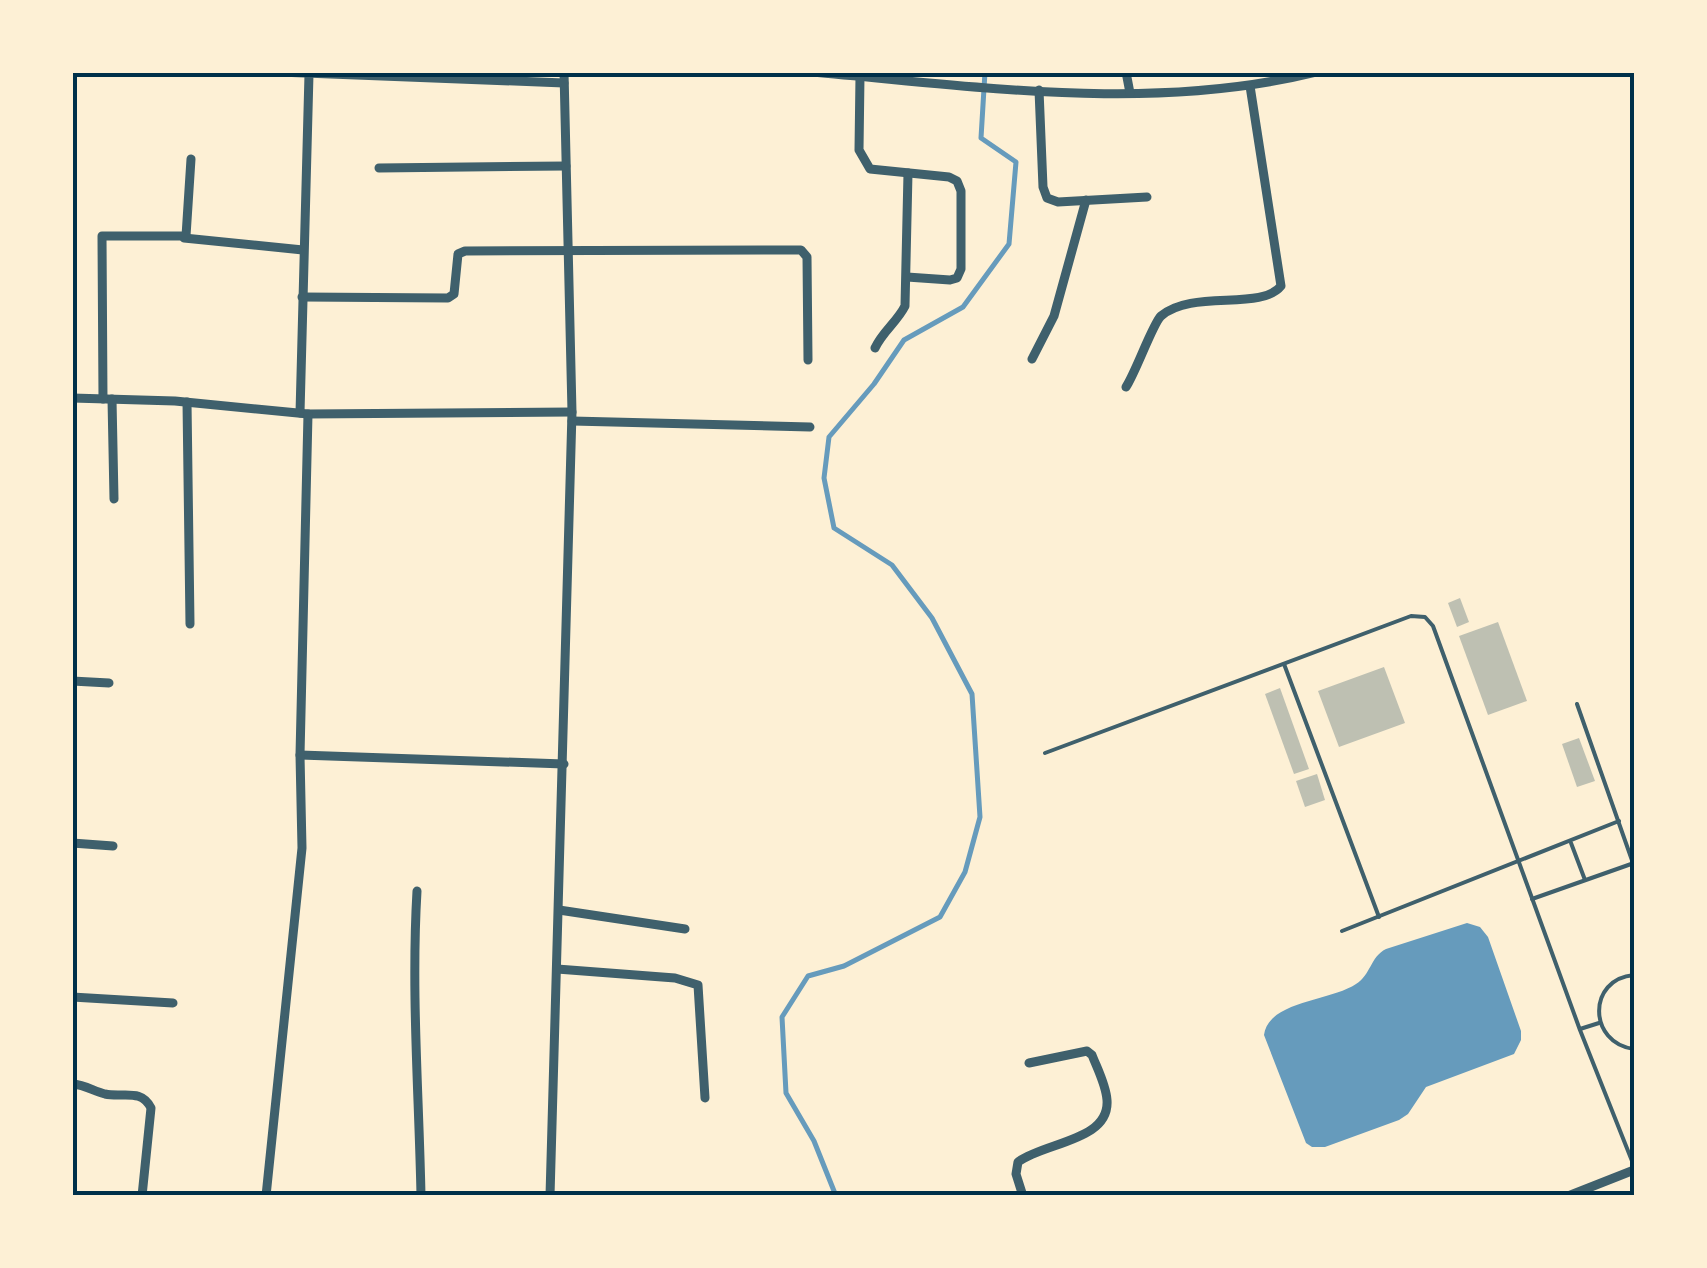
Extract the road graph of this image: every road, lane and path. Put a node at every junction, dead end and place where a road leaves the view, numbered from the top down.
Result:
1 (279, 72) edge
2 (811, 72) edge
3 (939, 72) edge
4 (1126, 72) edge
5 (1316, 72) edge
6 (309, 74) edge
7 (860, 76) junction
8 (564, 78) edge
9 (938, 84) junction
10 (1250, 86) junction
11 (1039, 90) junction
12 (1130, 93) junction
13 (192, 159) dead end
14 (566, 166) junction
15 (378, 168) dead end
16 (908, 173) junction
17 (1147, 197) dead end
18 (1086, 200) junction
19 (184, 238) junction
20 (303, 250) junction
21 (568, 252) junction
22 (907, 277) junction
23 (302, 297) junction
24 (875, 348) dead end
25 (1032, 359) dead end
26 (808, 360) dead end
27 (1126, 388) dead end
28 (72, 398) edge
29 (107, 399) junction
30 (187, 402) junction
31 (304, 414) junction
32 (572, 416) junction
33 (810, 426) dead end
34 (114, 499) dead end
35 (190, 624) dead end
36 (1284, 663) junction
37 (72, 681) edge
38 (109, 684) dead end
39 (1577, 704) dead end
40 (1045, 753) dead end
41 (300, 754) junction
42 (564, 764) junction
43 (1619, 822) junction
44 (1570, 840) junction
45 (72, 843) edge
46 (113, 846) dead end
47 (1518, 861) junction
48 (1634, 864) edge
49 (1585, 880) junction
50 (417, 891) dead end
51 (1532, 899) junction
52 (559, 910) junction
53 (1379, 917) junction
54 (685, 929) dead end
55 (1342, 931) dead end
56 (557, 969) junction
57 (1634, 974) edge
58 (72, 997) edge
59 (173, 1004) dead end
60 (1600, 1023) junction
61 (1580, 1030) junction
62 (1634, 1049) edge
63 (1030, 1063) dead end
64 (72, 1084) edge
65 (706, 1098) dead end
66 (1634, 1168) edge
67 (142, 1196) edge
68 (266, 1196) edge
69 (421, 1196) edge
70 (550, 1196) edge
71 (1023, 1196) edge
72 (1568, 1196) edge

1 - 6 street
2 - 7 street
3 - 9 street
4 - 12 street
5 - 10 street
6 - 8 street
6 - 20 street
7 - 9 street
7 - 16 street
8 - 14 street
9 - 11 street
10 - 12 street
10 - 27 street
11 - 12 street
11 - 18 street
13 - 19 street
14 - 15 street
14 - 21 street
16 - 22 street
16 - 22 street
17 - 18 street
18 - 25 street
19 - 20 street
19 - 29 street
20 - 23 street
21 - 23 street
21 - 26 street
21 - 32 street
22 - 24 street
23 - 31 street
28 - 29 street
29 - 30 street
29 - 34 street
30 - 31 street
30 - 35 street
31 - 32 street
31 - 41 street
32 - 33 street
32 - 42 street
36 - 40 lane
36 - 47 lane
36 - 53 lane
37 - 38 street
39 - 43 lane
41 - 42 street
41 - 68 street
42 - 52 street
43 - 44 lane
43 - 48 lane
44 - 47 lane
44 - 49 lane
45 - 46 street
47 - 51 lane
47 - 53 lane
48 - 49 lane
49 - 51 lane
50 - 69 street
51 - 61 lane
52 - 54 street
52 - 56 street
53 - 55 lane
56 - 65 street
56 - 70 street
57 - 60 lane
58 - 59 street
60 - 61 lane
60 - 62 lane
61 - 66 lane
63 - 71 street
64 - 67 street
66 - 72 street

